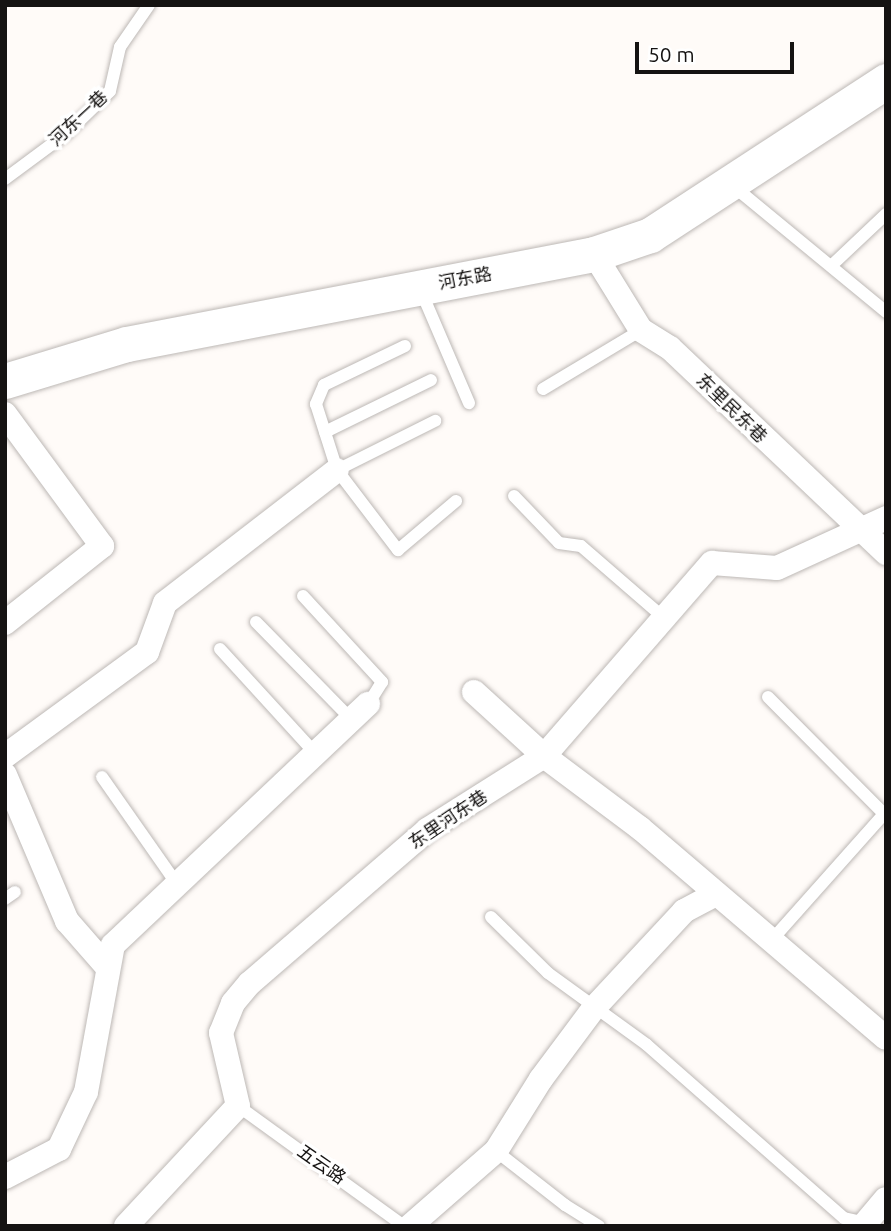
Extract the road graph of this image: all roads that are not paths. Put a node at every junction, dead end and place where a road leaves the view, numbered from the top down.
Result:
1 (149, 5) edge
2 (886, 81) edge
3 (5, 179) edge
4 (732, 185) junction
5 (886, 214) edge
6 (594, 254) junction
7 (831, 266) junction
8 (419, 287) junction
9 (886, 312) edge
10 (641, 330) junction
11 (405, 346) dead end
12 (431, 380) dead end
13 (5, 382) edge
14 (543, 389) dead end
15 (469, 403) dead end
16 (5, 414) edge
17 (435, 421) dead end
18 (325, 432) junction
19 (337, 470) junction
20 (513, 496) dead end
21 (456, 501) dead end
22 (886, 518) edge
23 (860, 532) junction
24 (886, 552) edge
25 (303, 596) dead end
26 (664, 618) junction
27 (256, 622) dead end
28 (5, 623) edge
29 (220, 649) dead end
30 (474, 692) dead end
31 (768, 697) dead end
32 (360, 711) junction
33 (315, 753) junction
34 (544, 756) junction
35 (5, 757) edge
36 (5, 775) edge
37 (102, 777) dead end
38 (885, 814) edge
39 (177, 884) junction
40 (716, 894) junction
41 (491, 917) dead end
42 (770, 942) junction
43 (108, 968) junction
44 (594, 1008) junction
45 (886, 1038) edge
46 (238, 1106) junction
47 (496, 1151) junction
48 (5, 1177) edge
49 (886, 1199) edge
50 (865, 1224) edge
51 (126, 1226) edge
52 (404, 1226) edge
53 (410, 1226) edge
54 (599, 1226) edge

1 - 3 lane, 河东一巷
2 - 4 main road, 河东路
4 - 6 main road, 河东路
4 - 7 lane
5 - 7 lane
6 - 8 main road, 河东路
6 - 10 street, 东里民东巷
7 - 9 lane
8 - 13 main road, 河东路
8 - 15 lane
10 - 14 lane
10 - 23 street, 东里民东巷
11 - 18 lane
12 - 18 lane
16 - 28 street
17 - 19 lane
18 - 19 lane
19 - 21 lane
19 - 35 street
20 - 26 lane
22 - 23 street, 东里河东巷
23 - 24 street, 东里民东巷
23 - 26 street, 东里河东巷
25 - 32 lane
26 - 34 street, 东里河东巷
27 - 32 lane
29 - 33 lane
30 - 34 street
31 - 38 lane
32 - 33 street
33 - 39 street
34 - 40 street
34 - 46 street, 东里河东巷
36 - 43 street
37 - 39 lane
38 - 42 lane
39 - 43 street
40 - 42 street
40 - 44 street
41 - 44 lane
42 - 45 street
43 - 48 street
44 - 47 street
44 - 50 lane
46 - 51 street
46 - 52 lane, 五云路
47 - 53 street
47 - 54 lane
49 - 50 street

